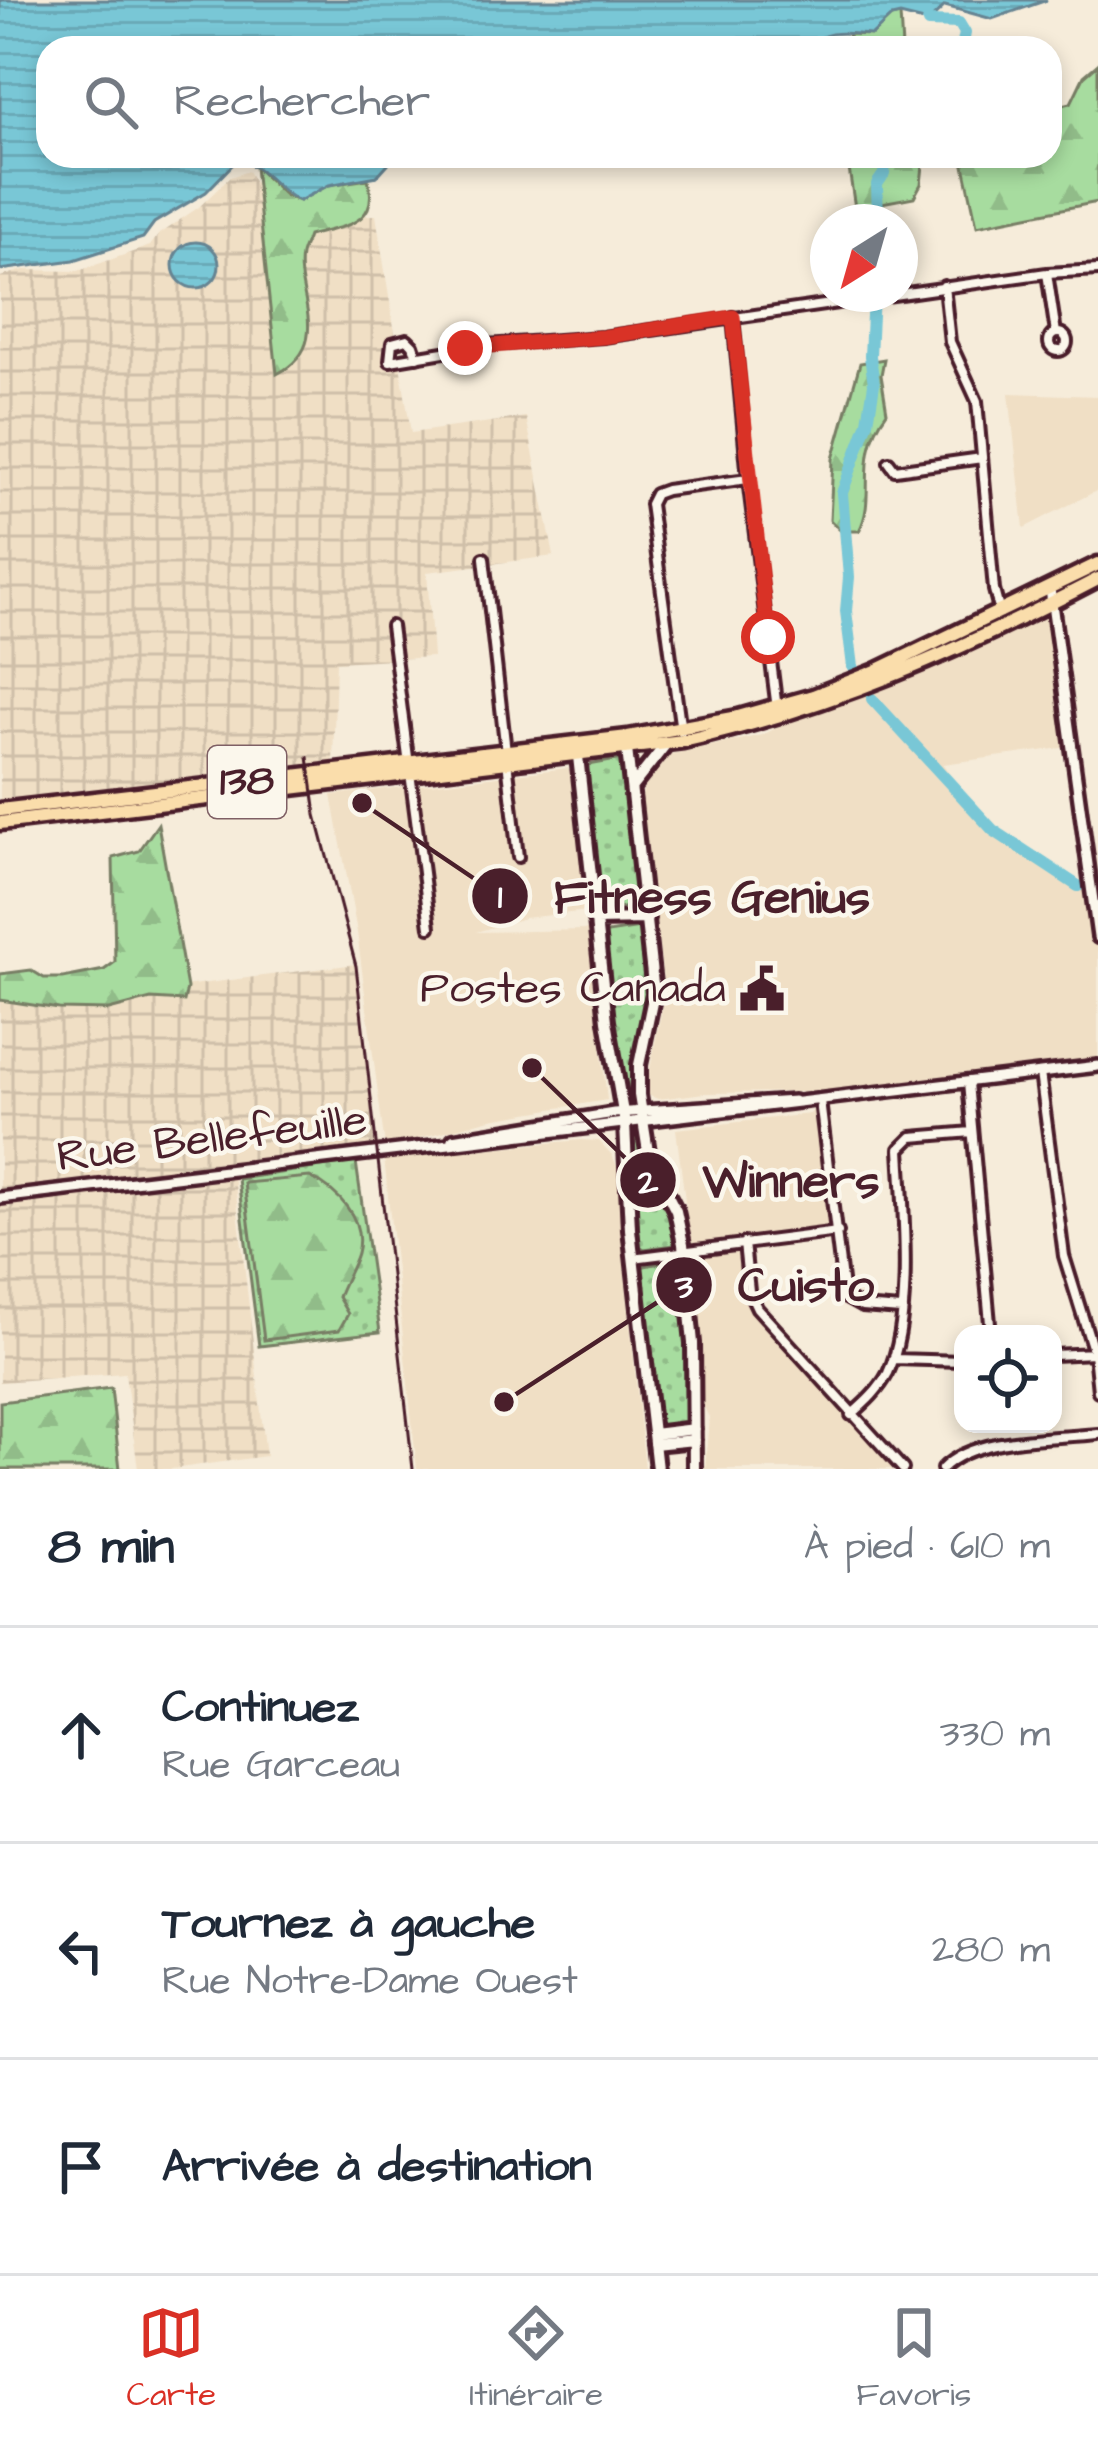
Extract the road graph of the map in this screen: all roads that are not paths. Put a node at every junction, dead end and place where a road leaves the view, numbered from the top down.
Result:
1 (1098, 270) edge
2 (1047, 273) junction
3 (944, 286) junction
4 (918, 291) edge
5 (810, 306) edge
6 (733, 317) junction
7 (1056, 333) dead end
8 (417, 357) junction
9 (982, 458) junction
10 (914, 465) dead end
11 (748, 479) junction
12 (484, 558) dead end
13 (1098, 564) edge
14 (1098, 578) edge
15 (1051, 596) junction
16 (1001, 618) junction
17 (391, 626) dead end
18 (777, 712) junction
19 (682, 734) junction
20 (626, 743) junction
21 (666, 744) junction
22 (577, 750) junction
23 (508, 757) junction
24 (408, 770) junction
25 (632, 787) junction
26 (0, 810) edge
27 (0, 823) edge
28 (518, 857) dead end
29 (647, 919) junction
30 (595, 920) junction
31 (430, 927) dead end
32 (1098, 937) edge
33 (1098, 1066) edge
34 (1040, 1073) junction
35 (968, 1083) junction
36 (816, 1102) junction
37 (641, 1117) junction
38 (624, 1118) junction
39 (972, 1132) junction
40 (0, 1198) edge
41 (838, 1232) junction
42 (743, 1244) junction
43 (684, 1252) junction
44 (633, 1258) junction
45 (901, 1310) junction
46 (990, 1325) edge
47 (1094, 1352) junction
48 (1062, 1354) edge
49 (894, 1358) junction
50 (954, 1361) edge
51 (1098, 1391) edge
52 (851, 1415) junction
53 (1098, 1434) edge
54 (694, 1435) junction
55 (654, 1439) junction
56 (657, 1469) edge
57 (694, 1469) edge
58 (903, 1469) edge
59 (942, 1469) edge

1 - 2 street
2 - 3 street
2 - 7 street
3 - 4 street
3 - 9 street
5 - 6 street
6 - 8 street
6 - 11 street
8 - 8 street
9 - 10 street
9 - 16 street
11 - 18 street
11 - 19 street
12 - 23 street
13 - 15 main road, 138
14 - 15 main road, 138
15 - 16 main road, 138
15 - 32 street
16 - 18 main road, 138
17 - 24 street
18 - 19 main road, 138
19 - 20 main road, 138
19 - 21 main road, 138
20 - 21 main road, 138
20 - 22 main road, 138
20 - 25 main road
21 - 25 main road
22 - 23 main road, 138
22 - 30 main road
23 - 24 main road, 138
23 - 28 street
24 - 26 main road, 138
24 - 27 main road, 138
24 - 31 street
25 - 29 main road
29 - 30 main road
29 - 37 main road
30 - 38 main road
33 - 34 street, Rue Bellefeuille
34 - 35 street, Rue Bellefeuille
34 - 47 street
35 - 36 street, Rue Bellefeuille
35 - 39 street
36 - 37 street, Rue Bellefeuille
36 - 41 street
37 - 38 street, Rue Bellefeuille
37 - 43 main road
38 - 40 street, Rue Bellefeuille
38 - 44 main road
39 - 45 street
39 - 46 street
41 - 42 street
41 - 45 street
42 - 43 street
42 - 52 street
43 - 44 street
43 - 54 main road
44 - 55 main road
45 - 49 street
47 - 48 street
47 - 51 street
49 - 50 street
49 - 52 street
52 - 58 street
53 - 59 street
54 - 55 main road
54 - 57 main road
55 - 56 main road

